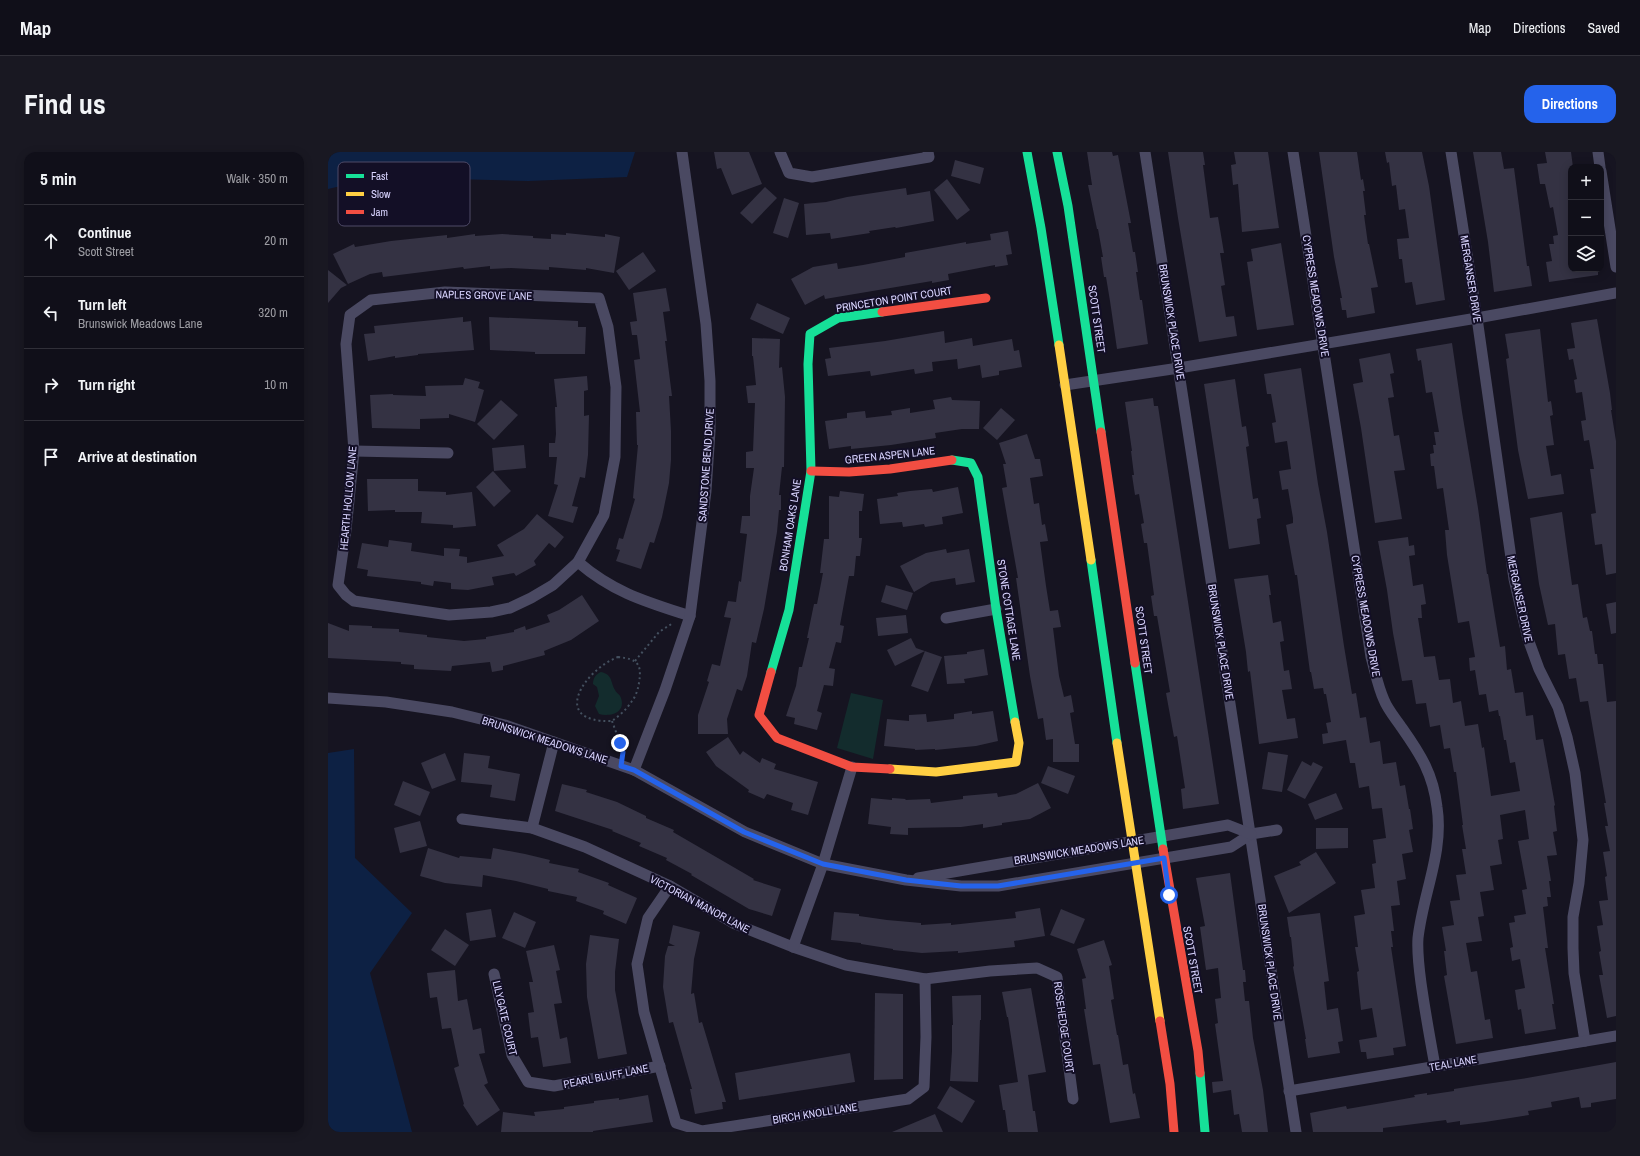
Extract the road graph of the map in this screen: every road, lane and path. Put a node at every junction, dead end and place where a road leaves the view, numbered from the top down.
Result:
1 (682, 152) edge
2 (780, 152) edge
3 (1027, 152) edge
4 (1057, 152) edge
5 (1145, 152) edge
6 (1293, 152) edge
7 (1451, 152) edge
8 (1598, 152) edge
9 (928, 154) edge
10 (1600, 164) edge
11 (1604, 190) edge
12 (1616, 267) edge
13 (1616, 293) edge
14 (986, 298) dead end
15 (350, 315) joint
16 (1477, 318) junction
17 (810, 334) joint
18 (1323, 344) junction
19 (1179, 368) junction
20 (1094, 381) junction
21 (1065, 385) junction
22 (354, 451) junction
23 (448, 453) dead end
24 (971, 463) joint
25 (811, 471) junction
26 (578, 562) junction
27 (996, 608) junction
28 (690, 616) junction
29 (946, 618) dead end
30 (635, 661) junction
31 (328, 698) edge
32 (612, 722) junction
33 (554, 742) junction
34 (621, 766) junction
35 (852, 767) junction
36 (634, 770) junction
37 (462, 819) dead end
38 (532, 828) junction
39 (1277, 830) dead end
40 (1251, 834) junction
41 (1161, 837) junction
42 (1131, 841) junction
43 (1164, 858) junction
44 (1135, 863) junction
45 (823, 864) junction
46 (906, 880) junction
47 (670, 886) junction
48 (793, 947) junction
49 (1037, 968) joint
50 (494, 974) dead end
51 (925, 979) junction
52 (1616, 1036) edge
53 (1585, 1041) junction
54 (660, 1066) junction
55 (1435, 1066) junction
56 (528, 1082) joint
57 (1289, 1091) junction
58 (1073, 1099) dead end
59 (1174, 1132) edge
60 (1205, 1132) edge
61 (1296, 1132) edge

1 - 28 street, SANDSTONE BEND DRIVE
2 - 9 street
3 - 21 main road
4 - 20 main road, SCOTT STREET
5 - 19 street, BRUNSWICK PLACE DRIVE
6 - 18 street, CYPRESS MEADOWS DRIVE
7 - 16 street, MERGANSER DRIVE
8 - 10 street
11 - 12 street
13 - 16 street
14 - 17 main road, PRINCETON POINT COURT
15 - 22 street, HEARTH HOLLOW LANE
15 - 26 street, NAPLES GROVE LANE
16 - 18 street
16 - 53 street, MERGANSER DRIVE
17 - 25 main road, BONHAM OAKS LANE
18 - 19 street
18 - 55 street, CYPRESS MEADOWS DRIVE
19 - 20 street
19 - 40 street, BRUNSWICK PLACE DRIVE
20 - 21 street
20 - 41 main road, SCOTT STREET
21 - 42 main road
22 - 23 street
22 - 26 street, HEARTH HOLLOW LANE
24 - 25 main road, GREEN ASPEN LANE
24 - 27 main road, STONE COTTAGE LANE
25 - 35 main road, BONHAM OAKS LANE
26 - 28 street
27 - 29 street
27 - 35 main road, STONE COTTAGE LANE
28 - 30 path
28 - 36 street, SANDSTONE BEND DRIVE
30 - 32 path
30 - 32 path
31 - 33 street, BRUNSWICK MEADOWS LANE
32 - 34 path
33 - 34 street, BRUNSWICK MEADOWS LANE
33 - 38 street
34 - 36 street, BRUNSWICK MEADOWS LANE
35 - 45 street
36 - 45 street, BRUNSWICK MEADOWS LANE
37 - 38 street, VICTORIAN MANOR LANE
38 - 47 street, VICTORIAN MANOR LANE
39 - 40 street, BRUNSWICK MEADOWS LANE
40 - 41 street, BRUNSWICK MEADOWS LANE
40 - 43 street, BRUNSWICK MEADOWS LANE
40 - 57 street, BRUNSWICK PLACE DRIVE
41 - 42 street, BRUNSWICK MEADOWS LANE
41 - 43 main road, SCOTT STREET
42 - 44 main road
42 - 46 street, BRUNSWICK MEADOWS LANE
43 - 44 street, BRUNSWICK MEADOWS LANE
43 - 60 main road, SCOTT STREET
44 - 46 street, BRUNSWICK MEADOWS LANE
44 - 59 main road
45 - 46 street, BRUNSWICK MEADOWS LANE
45 - 48 street
47 - 48 street, VICTORIAN MANOR LANE
47 - 54 street, BIRCH KNOLL LANE
48 - 51 street, VICTORIAN MANOR LANE
49 - 51 street, VICTORIAN MANOR LANE
49 - 58 street, ROSEHEDGE COURT
50 - 56 street, LILYGATE COURT
51 - 54 street, BIRCH KNOLL LANE
52 - 53 street, TEAL LANE
53 - 55 street, TEAL LANE
54 - 56 street, PEARL BLUFF LANE
55 - 57 street, TEAL LANE
57 - 61 street, BRUNSWICK PLACE DRIVE

